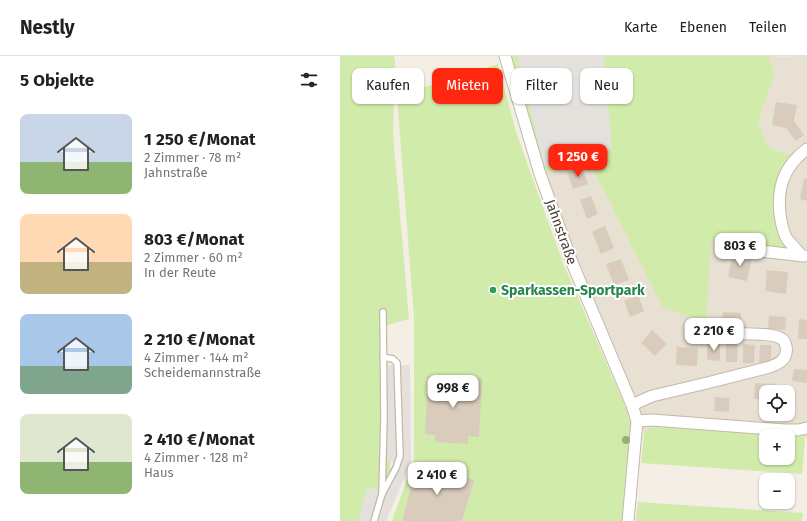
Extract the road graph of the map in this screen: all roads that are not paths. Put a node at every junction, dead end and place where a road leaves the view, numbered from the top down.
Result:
1 (505, 56) edge
2 (807, 149) edge
3 (761, 251) dead end
4 (804, 256) edge
5 (384, 312) dead end
6 (723, 334) dead end
7 (383, 357) junction
8 (632, 405) junction
9 (637, 421) junction
10 (807, 428) edge
11 (382, 494) junction
12 (374, 521) edge
13 (628, 521) edge

1 - 8 street, Jahnstraße
2 - 4 street
3 - 4 street
5 - 7 lane
6 - 8 street
7 - 11 lane
7 - 11 lane
8 - 9 street, Jahnstraße
9 - 10 street
9 - 13 street, Jahnstraße
11 - 12 lane

